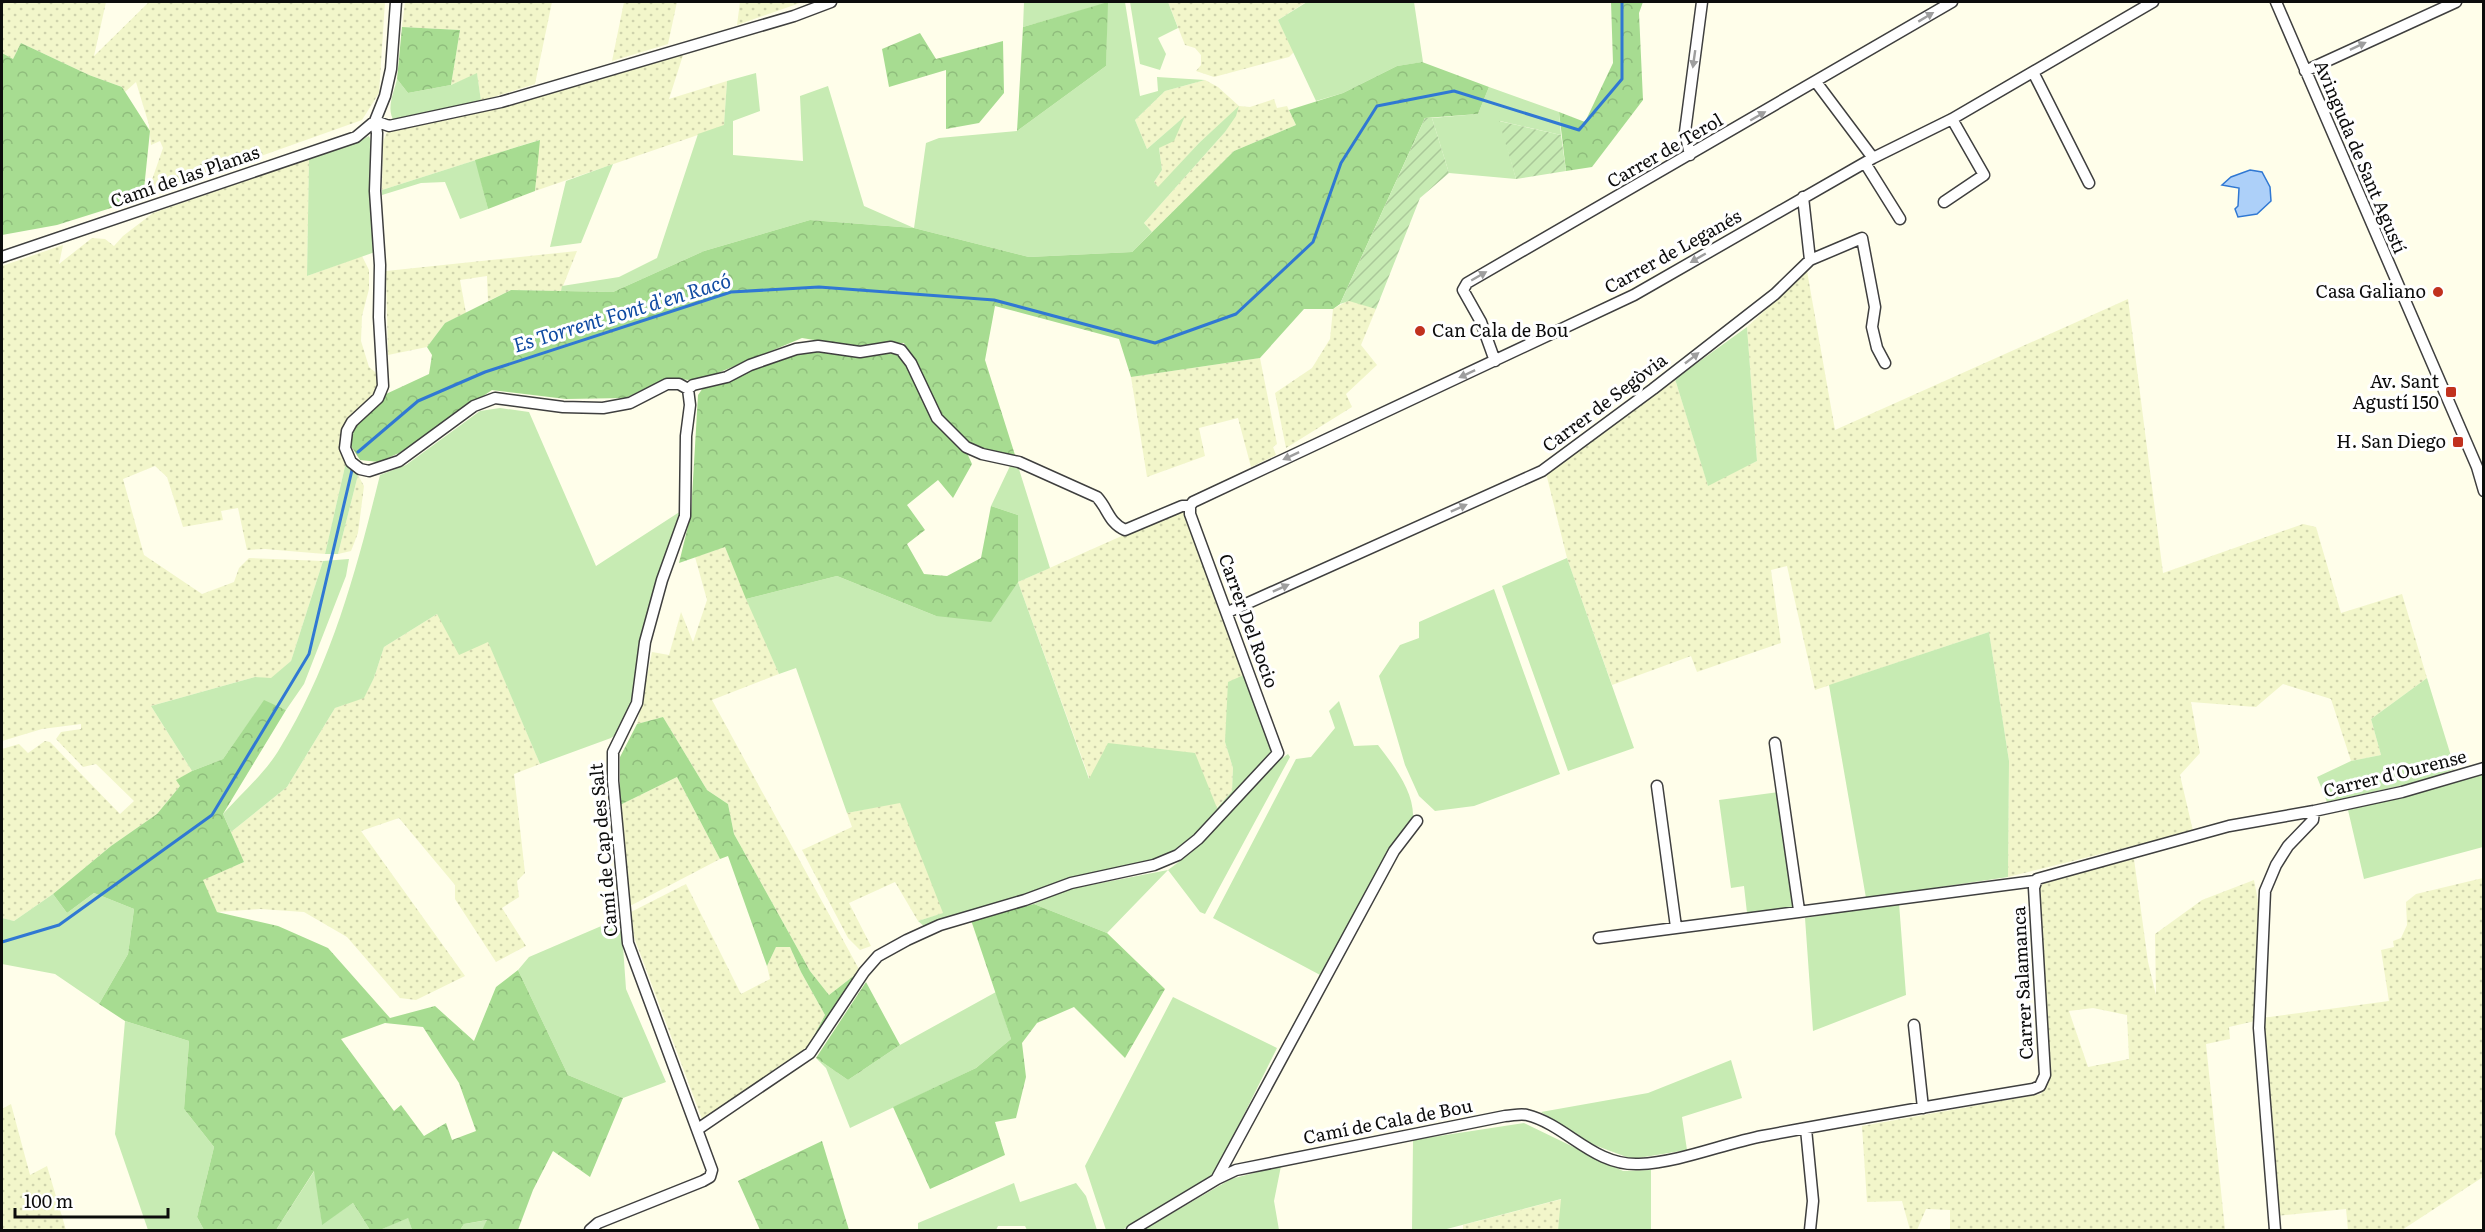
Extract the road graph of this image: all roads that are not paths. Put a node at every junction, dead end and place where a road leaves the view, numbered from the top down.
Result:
1 (396, 2) edge
2 (831, 2) edge
3 (1702, 2) edge
4 (1952, 2) edge
5 (2152, 2) edge
6 (2276, 2) edge
7 (2456, 2) edge
8 (2305, 71) junction
9 (2033, 72) junction
10 (1816, 82) junction
11 (1952, 119) junction
12 (375, 121) junction
13 (1690, 155) junction
14 (1869, 160) junction
15 (2089, 183) dead end
16 (1803, 197) junction
17 (1944, 202) dead end
18 (1900, 219) dead end
19 (2, 257) edge
20 (1810, 260) junction
21 (1495, 361) junction
22 (1885, 363) dead end
23 (688, 389) junction
24 (2480, 466) edge
25 (2484, 491) edge
26 (1192, 504) junction
27 (1228, 612) junction
28 (1775, 743) dead end
29 (2484, 768) edge
30 (1657, 786) dead end
31 (2314, 811) junction
32 (1417, 821) dead end
33 (2035, 881) junction
34 (1799, 910) junction
35 (1676, 927) junction
36 (1599, 938) dead end
37 (1914, 1024) dead end
38 (1923, 1108) junction
39 (698, 1129) junction
40 (1806, 1129) junction
41 (1655, 1162) joint
42 (1217, 1179) junction
43 (590, 1230) edge
44 (1132, 1230) edge
45 (1810, 1230) edge
46 (2275, 1230) edge

1 - 12 street
2 - 12 street
3 -> 13 street
10 -> 4 street, Carrer de Terol
5 - 9 street, Carrer de Leganés
6 - 8 street, Avinguda de Sant Agustí
8 -> 7 street
8 - 24 street, Avinguda de Sant Agustí
9 - 11 street, Carrer de Leganés
9 - 15 street
13 -> 10 street, Carrer de Terol
10 - 14 street
11 - 14 street, Carrer de Leganés
11 - 17 street
12 - 19 street, Camí de las Planas
12 - 23 street
21 -> 13 street, Carrer de Terol
14 - 16 street, Carrer de Leganés
14 - 18 street
16 - 20 street
16 -> 21 street, Carrer de Leganés
20 - 22 street, Carrer de Segòvia
27 -> 20 street, Carrer de Segòvia
21 -> 26 street, Carrer de Leganés
23 - 26 street, Carrer de Leganés
23 - 39 street, Camí de Cap des Salt
24 - 25 street, Avinguda de Sant Agustí
26 - 27 street, Carrer Del Rocio
27 - 39 street, Carrer Del Rocio
28 - 34 street
29 - 31 street, Carrer d'Ourense
30 - 35 street
31 - 33 street, Carrer Salamanca
31 - 46 street
32 - 42 street
33 - 34 street
33 - 38 street, Carrer Salamanca
34 - 35 street
35 - 36 street
37 - 38 street
38 - 40 street, Carrer Salamanca
39 - 43 street, Camí de Cap des Salt
40 - 41 street, Carrer Salamanca
40 - 45 street
41 - 42 street, Camí de Cala de Bou
42 - 44 street, Camí de Cala de Bou

